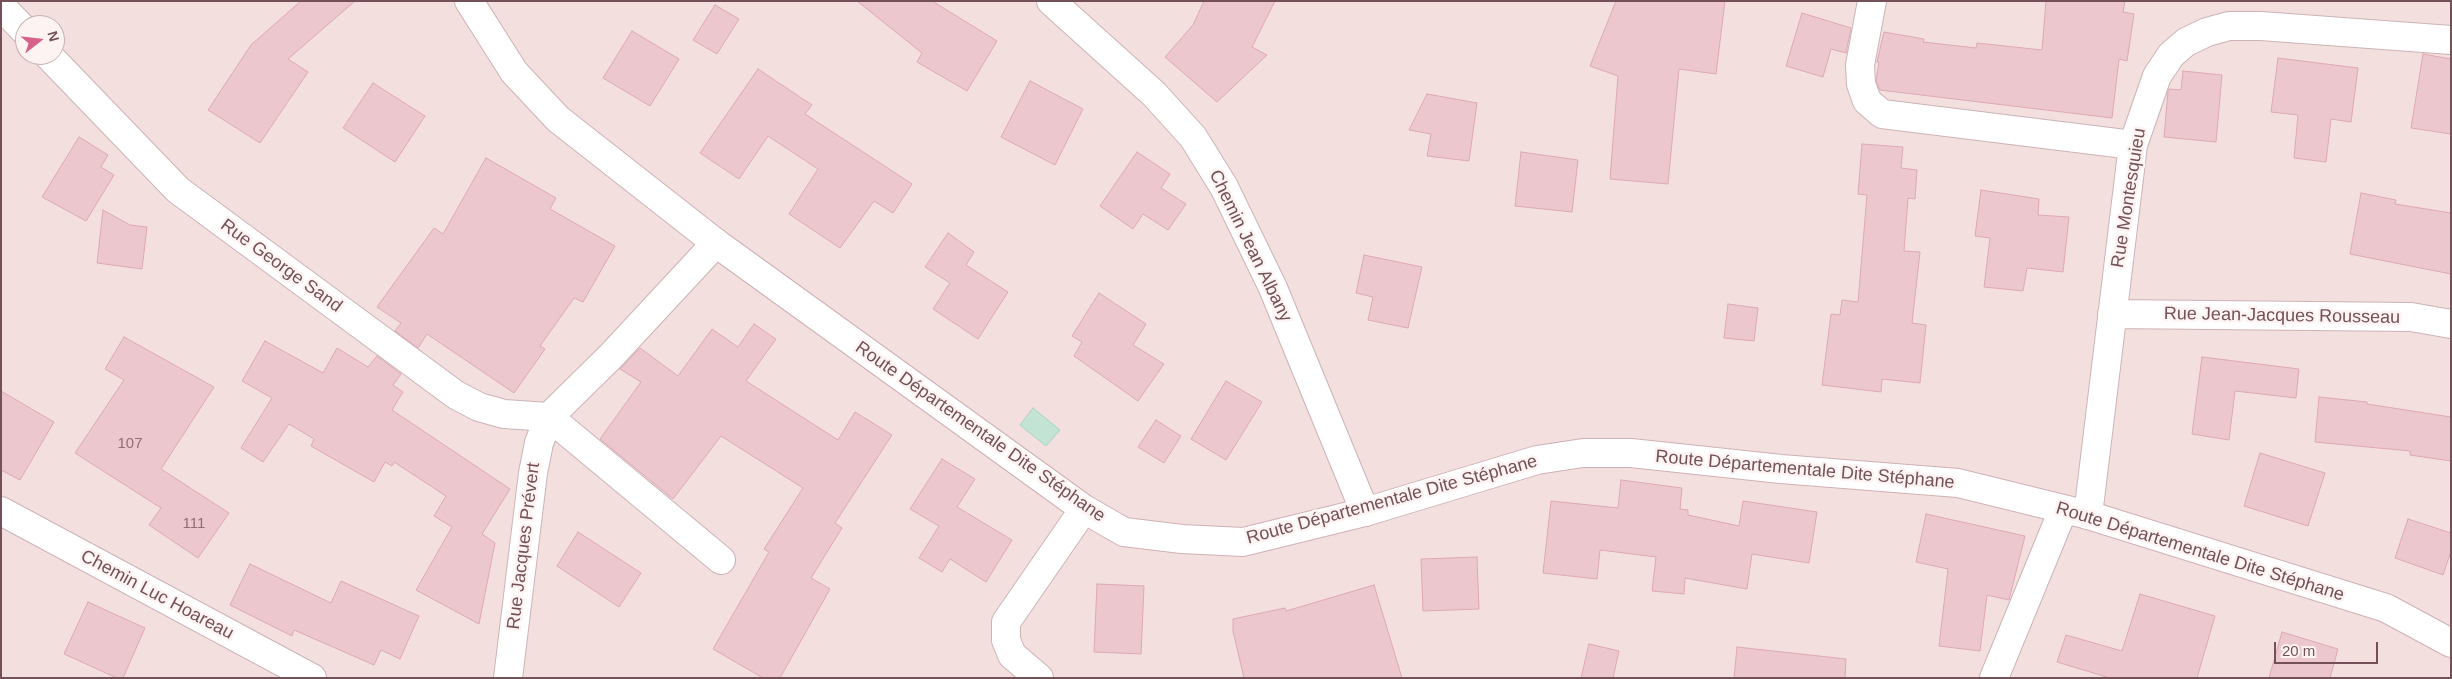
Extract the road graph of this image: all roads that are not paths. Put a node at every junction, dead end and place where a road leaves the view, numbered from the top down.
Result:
1 (469, 1) edge
2 (1051, 1) edge
3 (1872, 1) edge
4 (1, 6) edge
5 (15, 21) edge
6 (2451, 40) edge
7 (58, 65) edge
8 (2133, 145) junction
9 (716, 243) junction
10 (2112, 314) junction
11 (2451, 324) edge
12 (549, 417) junction
13 (1084, 510) junction
14 (1, 512) edge
15 (1365, 512) junction
16 (2075, 512) junction
17 (721, 560) dead end
18 (2451, 644) edge
19 (312, 678) edge
20 (508, 678) edge
21 (1039, 678) edge
22 (1994, 678) edge

1 - 9 street, Route Départementale Dite Stéphane
2 - 15 street, Chemin Jean Albany
3 - 8 street
4 - 5 street
6 - 8 street, Rue Montesquieu
7 - 12 street, Rue George Sand
8 - 10 street, Rue Montesquieu
9 - 12 street, Rue Jacques Prévert
9 - 13 street, Route Départementale Dite Stéphane
10 - 11 street, Rue Jean-Jacques Rousseau
10 - 16 street, Rue Montesquieu
12 - 17 street
12 - 20 street, Rue Jacques Prévert
13 - 15 street, Route Départementale Dite Stéphane
13 - 21 street
14 - 19 street, Chemin Luc Hoareau
15 - 16 street, Route Départementale Dite Stéphane
16 - 18 street, Route Départementale Dite Stéphane
16 - 22 street

